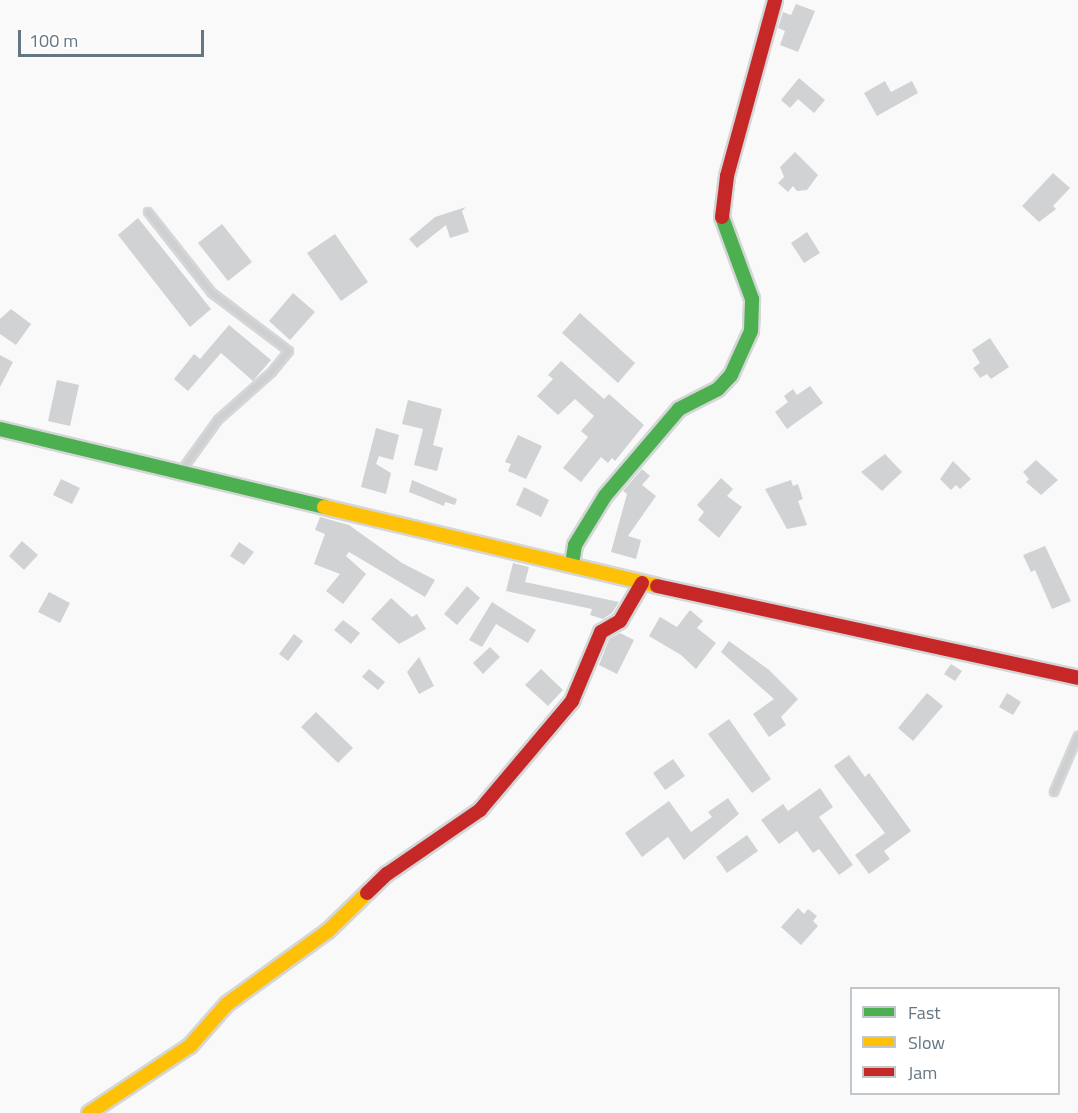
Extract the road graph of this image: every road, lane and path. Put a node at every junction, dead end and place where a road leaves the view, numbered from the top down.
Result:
1 (775, 0) edge
2 (148, 212) dead end
3 (0, 429) edge
4 (181, 470) junction
5 (572, 564) junction
6 (642, 583) junction
7 (1078, 678) edge
8 (1078, 736) edge
9 (1054, 792) dead end
10 (89, 1113) edge

1 - 5 street
2 - 4 lane
3 - 4 street
4 - 5 street
5 - 6 street
6 - 7 street
6 - 10 street
8 - 9 lane

